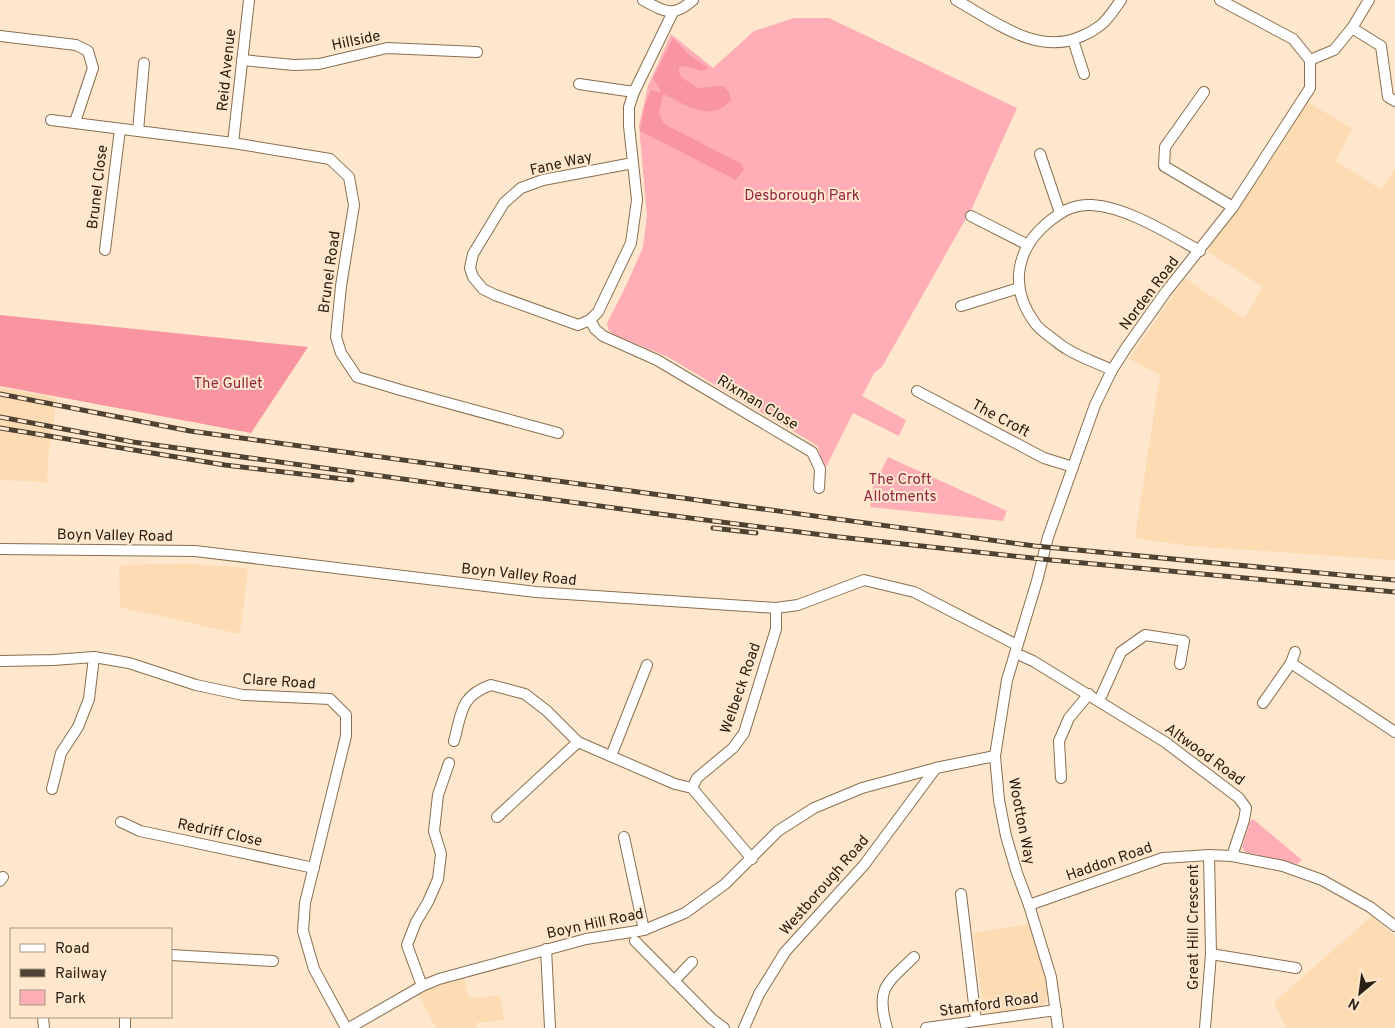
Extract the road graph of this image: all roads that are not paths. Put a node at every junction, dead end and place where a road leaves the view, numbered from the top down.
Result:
1 (249, 0) edge
2 (643, 0) edge
3 (693, 0) edge
4 (956, 0) edge
5 (1121, 0) edge
6 (1220, 0) edge
7 (1369, 0) edge
8 (673, 12) junction
9 (1352, 28) junction
10 (0, 36) edge
11 (1074, 40) junction
12 (477, 52) dead end
13 (242, 60) junction
14 (1310, 60) junction
15 (144, 63) dead end
16 (1084, 74) dead end
17 (579, 85) dead end
18 (634, 92) junction
19 (1204, 92) dead end
20 (1395, 101) edge
21 (52, 120) dead end
22 (75, 122) junction
23 (120, 128) junction
24 (138, 131) junction
25 (234, 143) junction
26 (1040, 154) dead end
27 (633, 163) junction
28 (1233, 207) junction
29 (1060, 214) junction
30 (971, 216) dead end
31 (1028, 245) junction
32 (104, 250) dead end
33 (1200, 251) junction
34 (1019, 288) junction
35 (961, 306) dead end
36 (590, 320) junction
37 (1112, 370) junction
38 (916, 391) dead end
39 (558, 433) dead end
40 (1073, 467) junction
41 (819, 488) dead end
42 (0, 549) edge
43 (776, 608) junction
44 (1017, 645) junction
45 (1295, 652) dead end
46 (1022, 656) dead end
47 (94, 657) junction
48 (0, 661) edge
49 (1292, 663) junction
50 (1180, 664) dead end
51 (647, 665) dead end
52 (1089, 694) junction
53 (1099, 701) junction
54 (1263, 703) dead end
55 (1395, 732) edge
56 (454, 741) dead end
57 (578, 742) junction
58 (611, 756) junction
59 (996, 756) junction
60 (449, 763) dead end
61 (936, 768) junction
62 (1061, 778) dead end
63 (52, 788) dead end
64 (692, 788) junction
65 (497, 817) dead end
66 (120, 822) dead end
67 (624, 837) dead end
68 (1209, 855) junction
69 (1232, 856) junction
70 (752, 859) junction
71 (314, 868) junction
72 (961, 894) dead end
73 (1029, 905) junction
74 (1395, 926) edge
75 (644, 930) junction
76 (635, 941) dead end
77 (546, 949) junction
78 (1211, 954) junction
79 (172, 955) edge
80 (914, 957) dead end
81 (273, 961) dead end
82 (692, 962) dead end
83 (1296, 968) dead end
84 (674, 981) junction
85 (422, 986) junction
86 (1056, 1010) junction
87 (976, 1021) junction
88 (952, 1026) edge
89 (347, 1028) edge
90 (550, 1028) edge
91 (724, 1028) edge
92 (744, 1028) edge
93 (887, 1028) edge
94 (926, 1028) edge
95 (1058, 1028) edge
96 (1205, 1028) edge

1 - 13 street, Reid Avenue
2 - 8 street
3 - 8 street
4 - 11 street
5 - 11 street
6 - 14 street
7 - 9 street
8 - 18 street
9 - 14 street
9 - 20 street
10 - 22 street
11 - 16 street
12 - 13 street, Hillside
13 - 25 street, Reid Avenue
14 - 28 street, Norden Road
15 - 24 street
17 - 18 street
18 - 27 street
19 - 28 street
21 - 22 street, Brunel Road
22 - 23 street, Brunel Road
23 - 24 street, Brunel Road
23 - 32 street, Brunel Close
24 - 25 street, Brunel Road
25 - 39 street, Brunel Road
26 - 29 street
27 - 36 street
27 - 36 street, Fane Way
28 - 33 street, Norden Road
29 - 31 street
29 - 33 street
30 - 31 street
31 - 34 street
33 - 37 street, Norden Road
34 - 35 street
34 - 37 street
36 - 41 street, Rixman Close
37 - 40 street, Norden Road
38 - 40 street, The Croft
40 - 44 street, Norden Road
42 - 43 street, Boyn Valley Road
43 - 44 street, Boyn Valley Road
43 - 64 street, Welbeck Road
44 - 59 street, Wootton Way
45 - 49 street
46 - 52 street, Altwood Road
47 - 48 street, Clare Road
47 - 63 street
47 - 71 street, Clare Road
49 - 54 street
49 - 55 street
50 - 53 street
51 - 58 street
52 - 53 street, Altwood Road
52 - 62 street
53 - 69 street, Altwood Road
56 - 57 street
57 - 58 street
57 - 65 street
58 - 64 street
59 - 61 street, Boyn Hill Road
59 - 73 street, Wootton Way
60 - 85 street
61 - 70 street, Boyn Hill Road
61 - 92 street, Westborough Road
64 - 70 street
66 - 71 street, Redriff Close
67 - 75 street
68 - 69 street, Haddon Road
68 - 73 street, Haddon Road
68 - 78 street, Great Hill Crescent
69 - 74 street
70 - 75 street, Boyn Hill Road
71 - 89 street, Clare Road
72 - 87 street
73 - 86 street, Wootton Way
75 - 77 street, Boyn Hill Road
76 - 84 street
77 - 85 street, Boyn Hill Road
77 - 90 street
78 - 83 street
78 - 96 street, Great Hill Crescent
79 - 81 street
80 - 93 street
82 - 84 street
84 - 91 street
85 - 89 street, Boyn Hill Road
86 - 87 street, Stamford Road
86 - 95 street, Wootton Way
87 - 88 street, Stamford Road
88 - 94 street, Stamford Road

